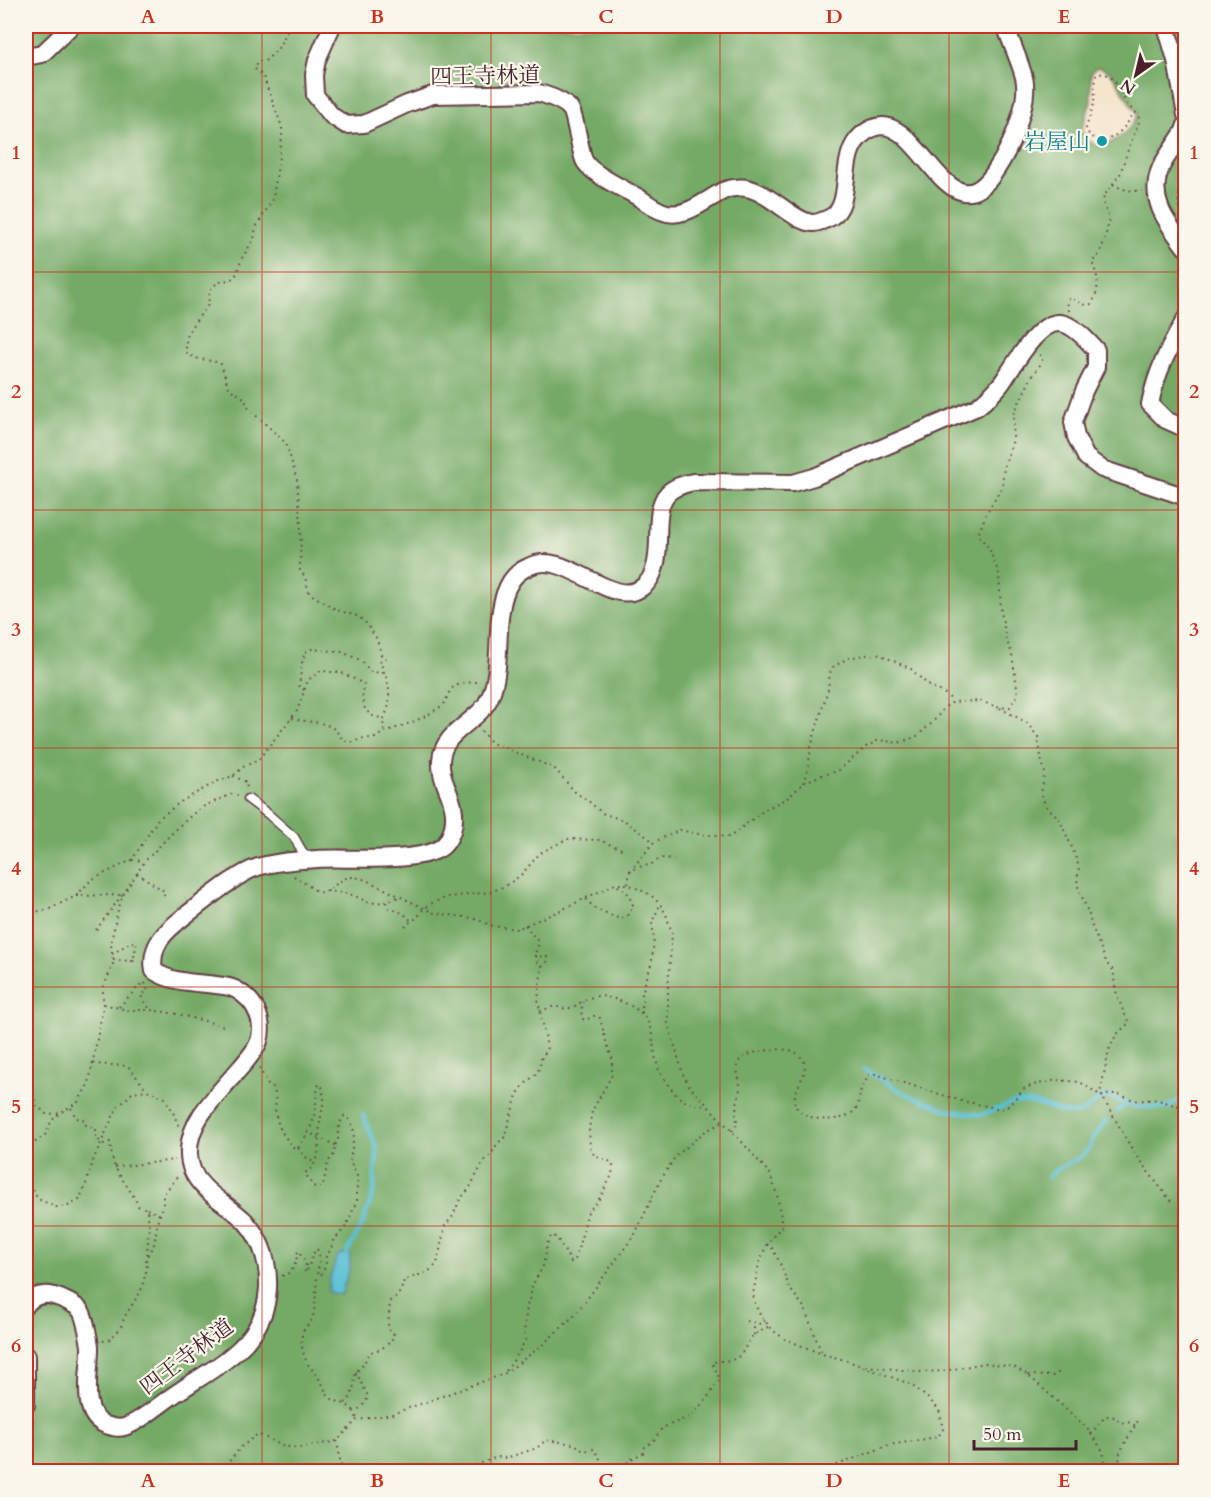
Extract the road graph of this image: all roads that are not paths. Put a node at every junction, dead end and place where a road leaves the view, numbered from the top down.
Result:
1 (72, 26) edge
2 (332, 26) edge
3 (1007, 26) edge
4 (1166, 26) edge
5 (26, 57) edge
6 (1185, 115) edge
7 (1185, 126) edge
8 (1185, 248) edge
9 (1185, 318) edge
10 (1185, 429) edge
11 (1185, 497) edge
12 (248, 799) road end
13 (308, 860) junction
14 (26, 1305) edge
15 (26, 1356) edge
16 (26, 1405) edge

1 - 5 street
2 - 3 street, 四王寺林道
4 - 6 street
7 - 8 street
9 - 10 street
11 - 13 street
12 - 13 lane
13 - 14 street, 四王寺林道
15 - 16 street

